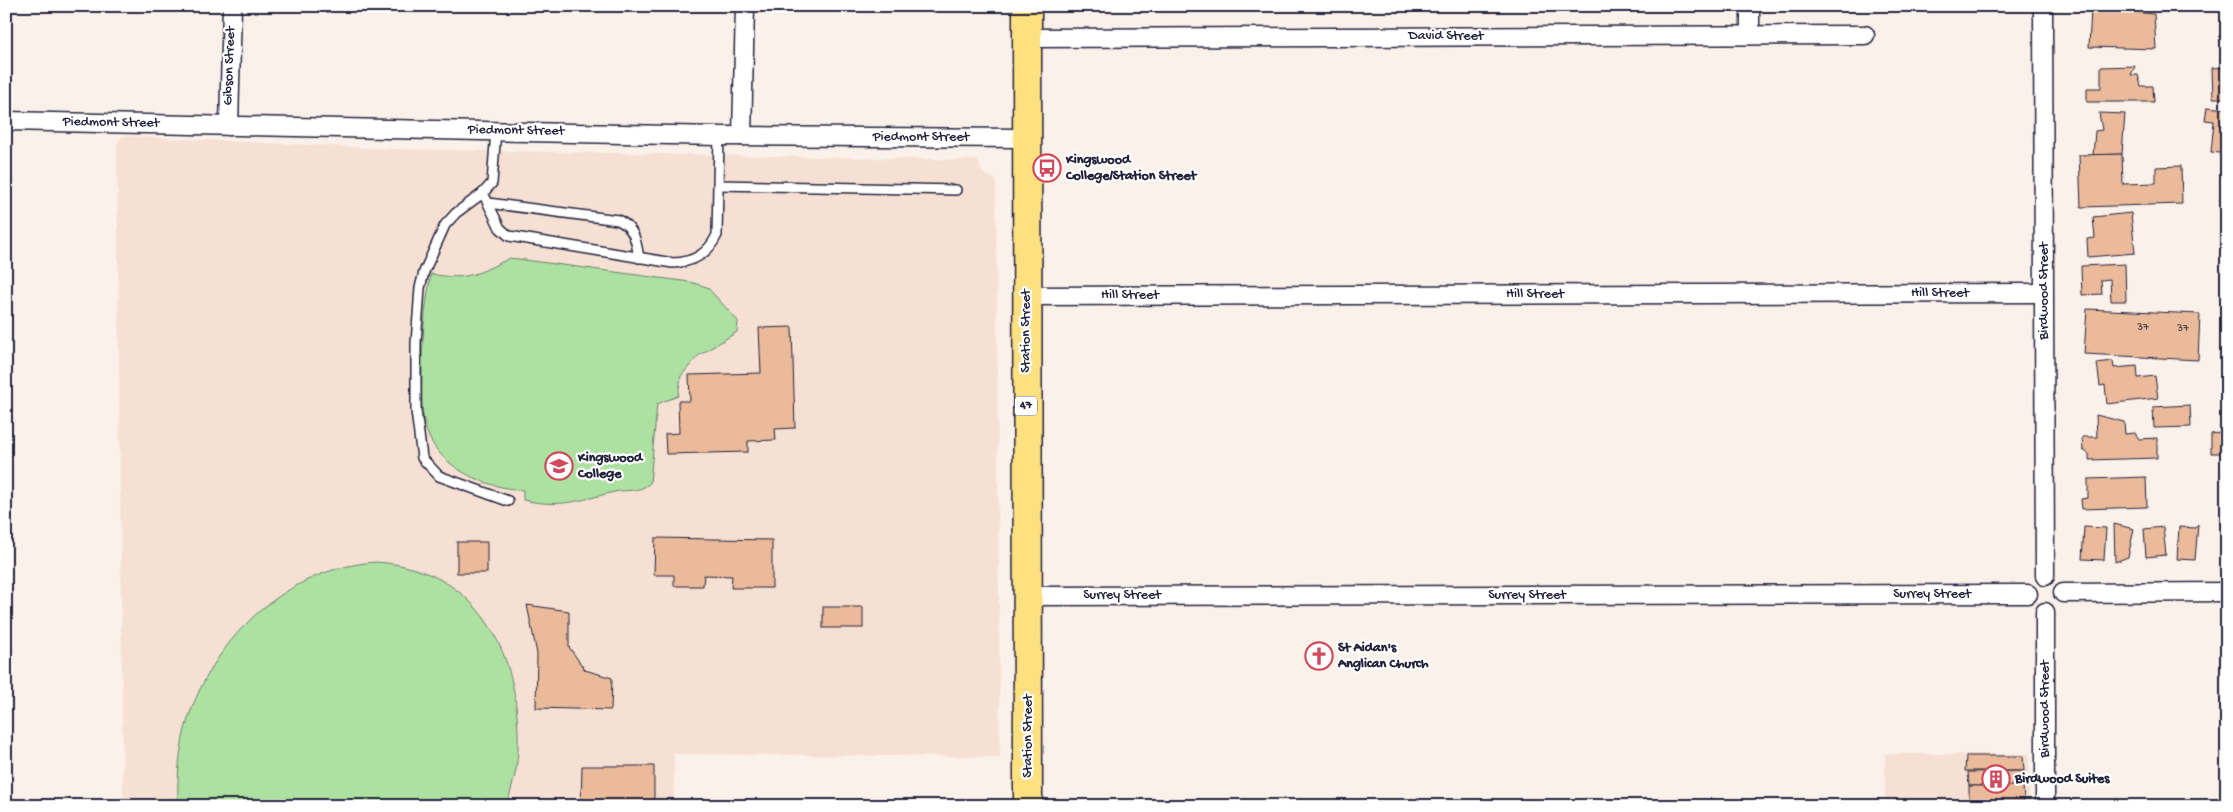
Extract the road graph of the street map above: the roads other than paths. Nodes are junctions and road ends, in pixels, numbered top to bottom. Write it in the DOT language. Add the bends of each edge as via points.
graph roads {
  1 [pos="232,6"];
  2 [pos="745,6"];
  3 [pos="1027,6"];
  4 [pos="1750,6"];
  5 [pos="2043,6"];
  6 [pos="1866,35"];
  7 [pos="1750,36"];
  8 [pos="1027,38"];
  9 [pos="6,121"];
  10 [pos="229,126"];
  11 [pos="496,130"];
  12 [pos="719,136"];
  13 [pos="742,136"];
  14 [pos="1026,138"];
  15 [pos="718,185"];
  16 [pos="956,190"];
  17 [pos="483,193"];
  18 [pos="488,203"];
  19 [pos="639,258"];
  20 [pos="2043,293"];
  21 [pos="1026,296"];
  22 [pos="508,501"];
  23 [pos="2045,576"];
  24 [pos="2227,592"];
  25 [pos="2063,593"];
  26 [pos="2028,594"];
  27 [pos="1027,596"];
  28 [pos="2045,612"];
  29 [pos="1028,806"];
  30 [pos="2046,806"];
  1 -- 10 [label="street, Gibson Street"];
  2 -- 13 [label="street"];
  3 -- 8 [label="main road, Station Street / 47"];
  4 -- 7 [label="street"];
  5 -- 20 [label="street, Birdwood Street"];
  6 -- 7 [label="street, David Street"];
  7 -- 8 [label="street, David Street"];
  8 -- 14 [label="main road, Station Street / 47"];
  9 -- 10 [label="street, Piedmont Street"];
  10 -- 11 [label="street, Piedmont Street"];
  11 -- 12 [label="street, Piedmont Street"];
  11 -- 17 [label="lane" via="492,183"];
  12 -- 13 [label="street, Piedmont Street"];
  12 -- 15 [label="lane"];
  13 -- 14 [label="street, Piedmont Street"];
  14 -- 21 [label="main road, Station Street / 47"];
  15 -- 16 [label="lane"];
  15 -- 19 [label="lane" via="717,235 709,249 684,263"];
  17 -- 18 [label="lane"];
  17 -- 22 [label="lane" via="445,225 424,272 416,343 416,411 422,458 438,476"];
  18 -- 19 [label="lane" via="500,228 509,236"];
  18 -- 19 [label="lane" via="618,220 634,234"];
  20 -- 21 [label="street, Hill Street"];
  20 -- 23 [label="street, Birdwood Street"];
  21 -- 27 [label="main road, Station Street / 47"];
  23 -- 25 [label="street" via="2058,582"];
  23 -- 26 [label="street" via="2033,581"];
  24 -- 25 [label="street"];
  25 -- 28 [label="street" via="2057,607"];
  26 -- 27 [label="street, Surrey Street"];
  26 -- 28 [label="street" via="2031,604"];
  27 -- 29 [label="main road, Station Street / 47"];
  28 -- 30 [label="street, Birdwood Street"];
}
